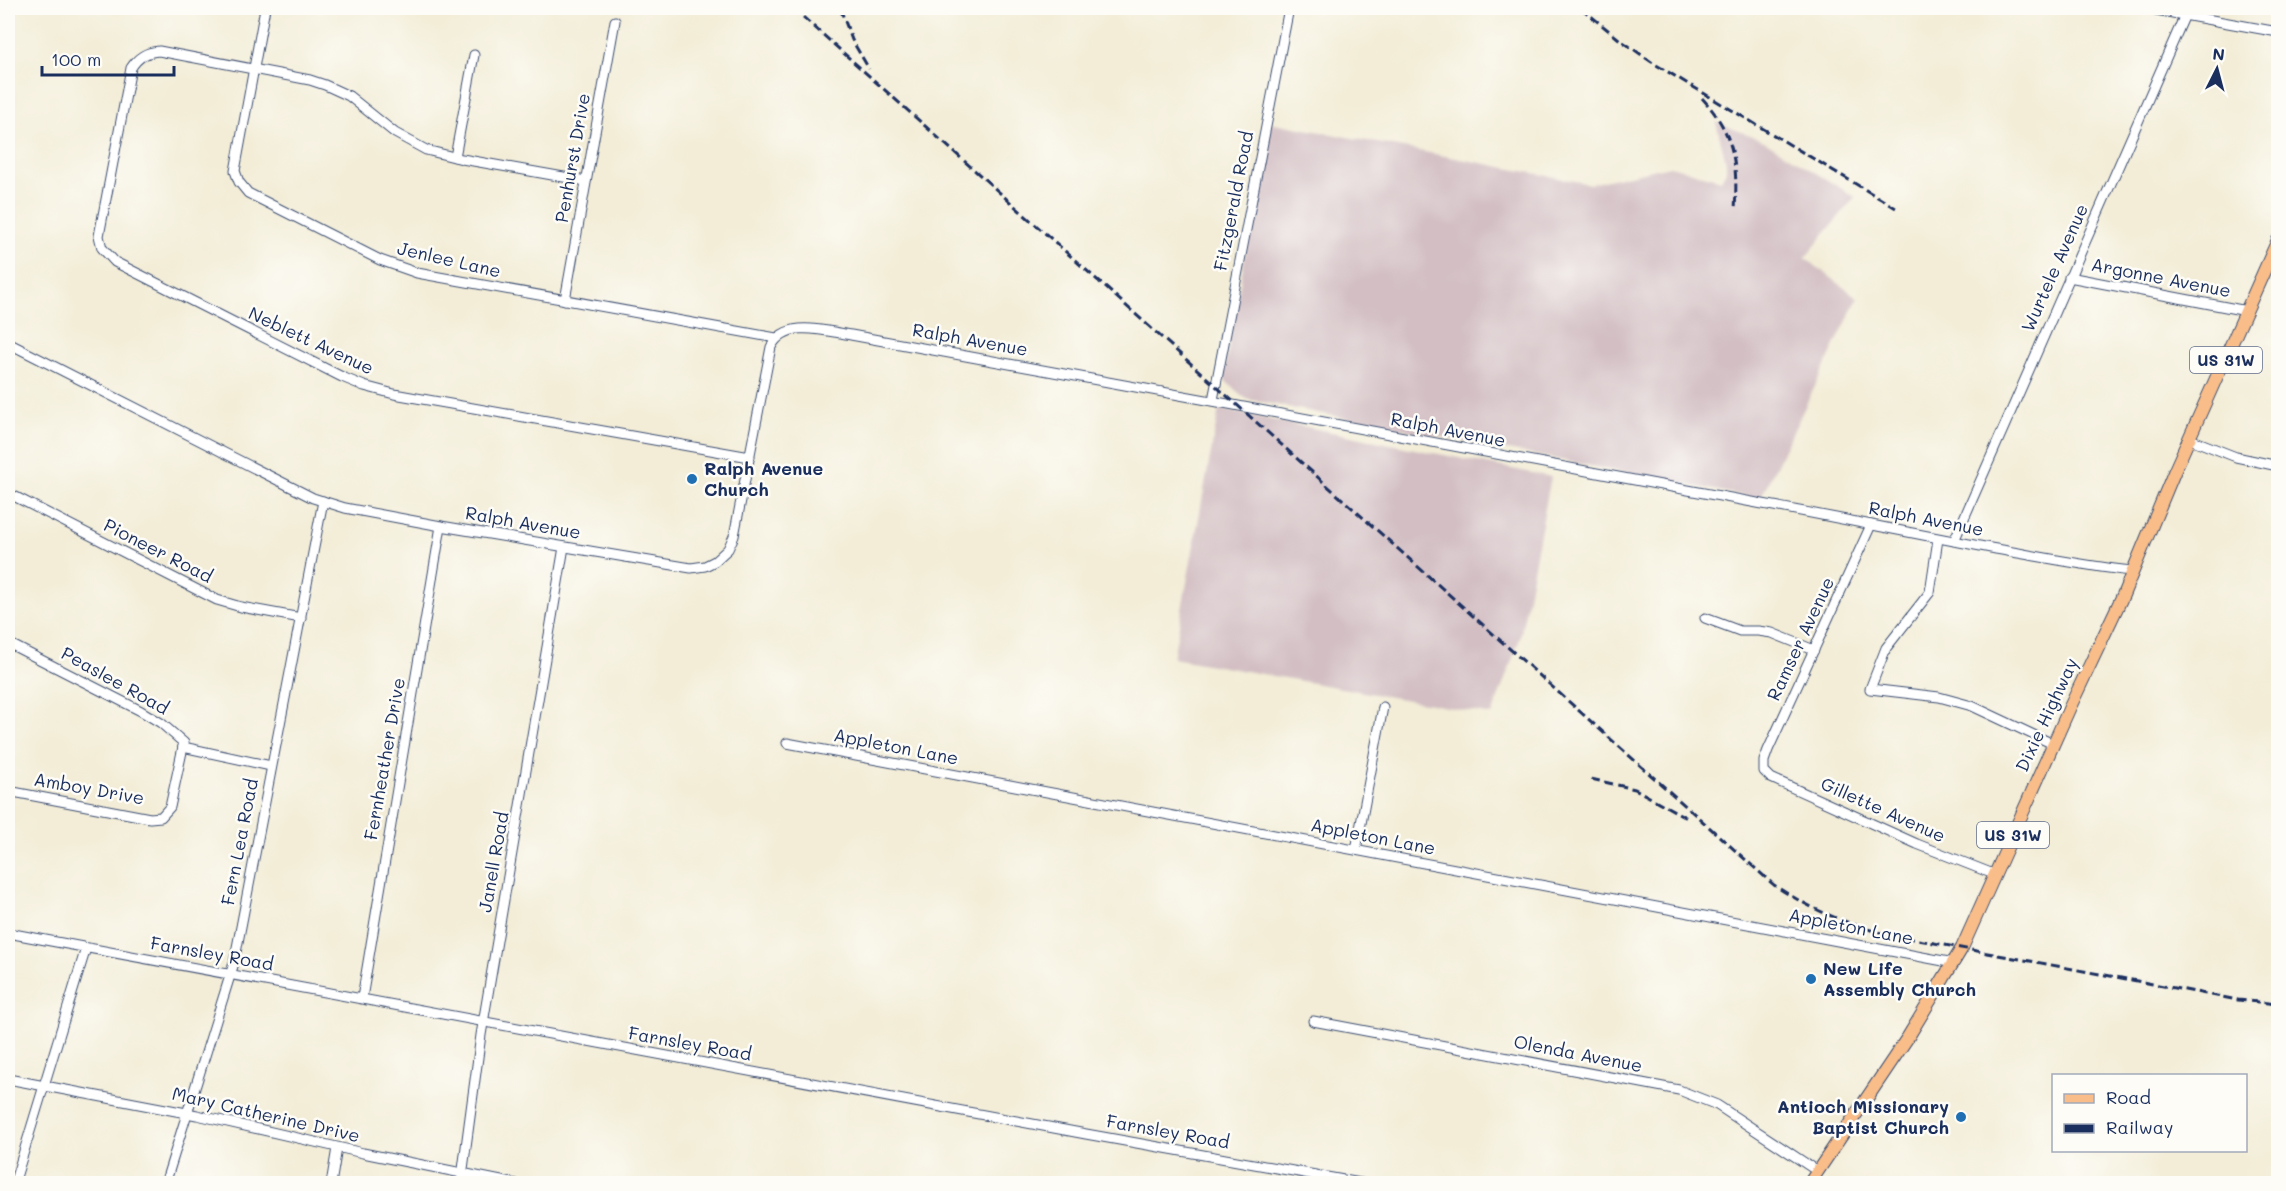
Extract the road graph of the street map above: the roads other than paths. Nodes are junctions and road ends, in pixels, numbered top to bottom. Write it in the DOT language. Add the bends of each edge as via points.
graph roads {
  1 [pos="265,8"];
  2 [pos="1289,8"];
  3 [pos="2145,8"];
  4 [pos="2186,11"];
  5 [pos="615,21"];
  6 [pos="2278,32"];
  7 [pos="474,55"];
  8 [pos="254,69"];
  9 [pos="455,158"];
  10 [pos="586,181"];
  11 [pos="2278,240"];
  12 [pos="2069,277"];
  13 [pos="565,300"];
  14 [pos="2247,311"];
  15 [pos="776,338"];
  16 [pos="8,343"];
  17 [pos="1213,400"];
  18 [pos="2190,439"];
  19 [pos="750,457"];
  20 [pos="2278,466"];
  21 [pos="8,493"];
  22 [pos="323,501"];
  23 [pos="1871,525"];
  24 [pos="441,526"];
  25 [pos="1938,539"];
  26 [pos="1954,542"];
  27 [pos="564,547"];
  28 [pos="2132,571"];
  29 [pos="301,618"];
  30 [pos="1705,618"];
  31 [pos="8,643"];
  32 [pos="1814,650"];
  33 [pos="1383,707"];
  34 [pos="787,743"];
  35 [pos="2053,744"];
  36 [pos="183,747"];
  37 [pos="271,766"];
  38 [pos="1763,768"];
  39 [pos="8,791"];
  40 [pos="1356,850"];
  41 [pos="1996,875"];
  42 [pos="8,933"];
  43 [pos="87,948"];
  44 [pos="1954,963"];
  45 [pos="231,974"];
  46 [pos="362,998"];
  47 [pos="1313,1021"];
  48 [pos="483,1022"];
  49 [pos="8,1080"];
  50 [pos="44,1086"];
  51 [pos="188,1113"];
  52 [pos="337,1148"];
  53 [pos="1817,1171"];
  54 [pos="462,1179"];
  55 [pos="14,1184"];
  56 [pos="165,1184"];
  57 [pos="331,1184"];
  58 [pos="516,1184"];
  59 [pos="1366,1184"];
  60 [pos="1809,1184"];
  1 -- 8 [label="street, Jenlee Lane"];
  2 -- 17 [label="street, Fitzgerald Road"];
  3 -- 4 [label="street"];
  4 -- 6 [label="street"];
  4 -- 12 [label="street, Wurtele Avenue"];
  5 -- 10 [label="street, Penhurst Drive"];
  7 -- 9 [label="street"];
  8 -- 9 [label="street" via="332,87 405,140"];
  8 -- 13 [label="street, Jenlee Lane" via="235,171 238,182 248,193 393,266"];
  8 -- 19 [label="street, Neblett Avenue" via="166,51 144,54 135,61 129,74 100,225 102,248 115,262 364,386"];
  9 -- 10 [label="street"];
  10 -- 13 [label="street, Penhurst Drive"];
  11 -- 14 [label="main road, Dixie Highway / US 31W"];
  12 -- 14 [label="street, Argonne Avenue"];
  12 -- 26 [label="street, Wurtele Avenue"];
  13 -- 15 [label="street, Jenlee Lane"];
  14 -- 18 [label="main road, Dixie Highway / US 31W"];
  15 -- 17 [label="street, Ralph Avenue" via="796,329 809,329"];
  15 -- 19 [label="street, Ralph Avenue"];
  16 -- 22 [label="street, Ralph Avenue"];
  17 -- 23 [label="street, Ralph Avenue"];
  18 -- 20 [label="street" via="2236,457"];
  18 -- 28 [label="main road, Dixie Highway / US 31W"];
  19 -- 27 [label="street, Ralph Avenue" via="734,536 724,554 712,563 691,568"];
  21 -- 29 [label="street, Pioneer Road" via="217,600"];
  22 -- 24 [label="street, Ralph Avenue"];
  22 -- 29 [label="street, Fern Lea Road"];
  23 -- 25 [label="street, Ralph Avenue"];
  23 -- 32 [label="street, Ramser Avenue"];
  24 -- 27 [label="street, Ralph Avenue"];
  24 -- 46 [label="street, Fernheather Drive"];
  25 -- 26 [label="street, Ralph Avenue"];
  25 -- 35 [label="street" via="1930,592 1886,648 1870,689 1939,697 1972,706"];
  26 -- 28 [label="street, Ralph Avenue"];
  27 -- 48 [label="street, Janell Road"];
  28 -- 35 [label="main road, Dixie Highway / US 31W"];
  29 -- 37 [label="street, Fern Lea Road"];
  30 -- 32 [label="street" via="1740,631 1772,633"];
  31 -- 36 [label="street, Peaslee Road" via="141,711 179,738"];
  32 -- 38 [label="street, Ramser Avenue"];
  33 -- 40 [label="street"];
  34 -- 40 [label="street, Appleton Lane"];
  35 -- 41 [label="main road, Dixie Highway / US 31W"];
  36 -- 37 [label="street"];
  36 -- 39 [label="street, Amboy Drive" via="170,807 161,817"];
  37 -- 45 [label="street, Fern Lea Road"];
  38 -- 41 [label="street, Gillette Avenue" via="1771,778"];
  40 -- 44 [label="street, Appleton Lane"];
  41 -- 44 [label="main road, Dixie Highway / US 31W"];
  42 -- 43 [label="street, Farnsley Road"];
  43 -- 45 [label="street, Farnsley Road"];
  43 -- 50 [label="street"];
  44 -- 53 [label="main road, Dixie Highway / US 31W"];
  45 -- 46 [label="street, Farnsley Road"];
  45 -- 51 [label="street, Fern Lea Road"];
  46 -- 48 [label="street, Farnsley Road"];
  47 -- 53 [label="street, Olenda Avenue" via="1679,1090 1717,1105"];
  48 -- 54 [label="street, Janell Road"];
  48 -- 59 [label="street, Farnsley Road"];
  49 -- 50 [label="street, Mary Catherine Drive"];
  50 -- 51 [label="street, Mary Catherine Drive"];
  50 -- 55 [label="street"];
  51 -- 52 [label="street, Mary Catherine Drive"];
  51 -- 56 [label="street, Fern Lea Road"];
  52 -- 54 [label="street, Mary Catherine Drive"];
  52 -- 57 [label="street"];
  53 -- 60 [label="main road, Dixie Highway / US 31W"];
  54 -- 58 [label="street, Mary Catherine Drive"];
}
